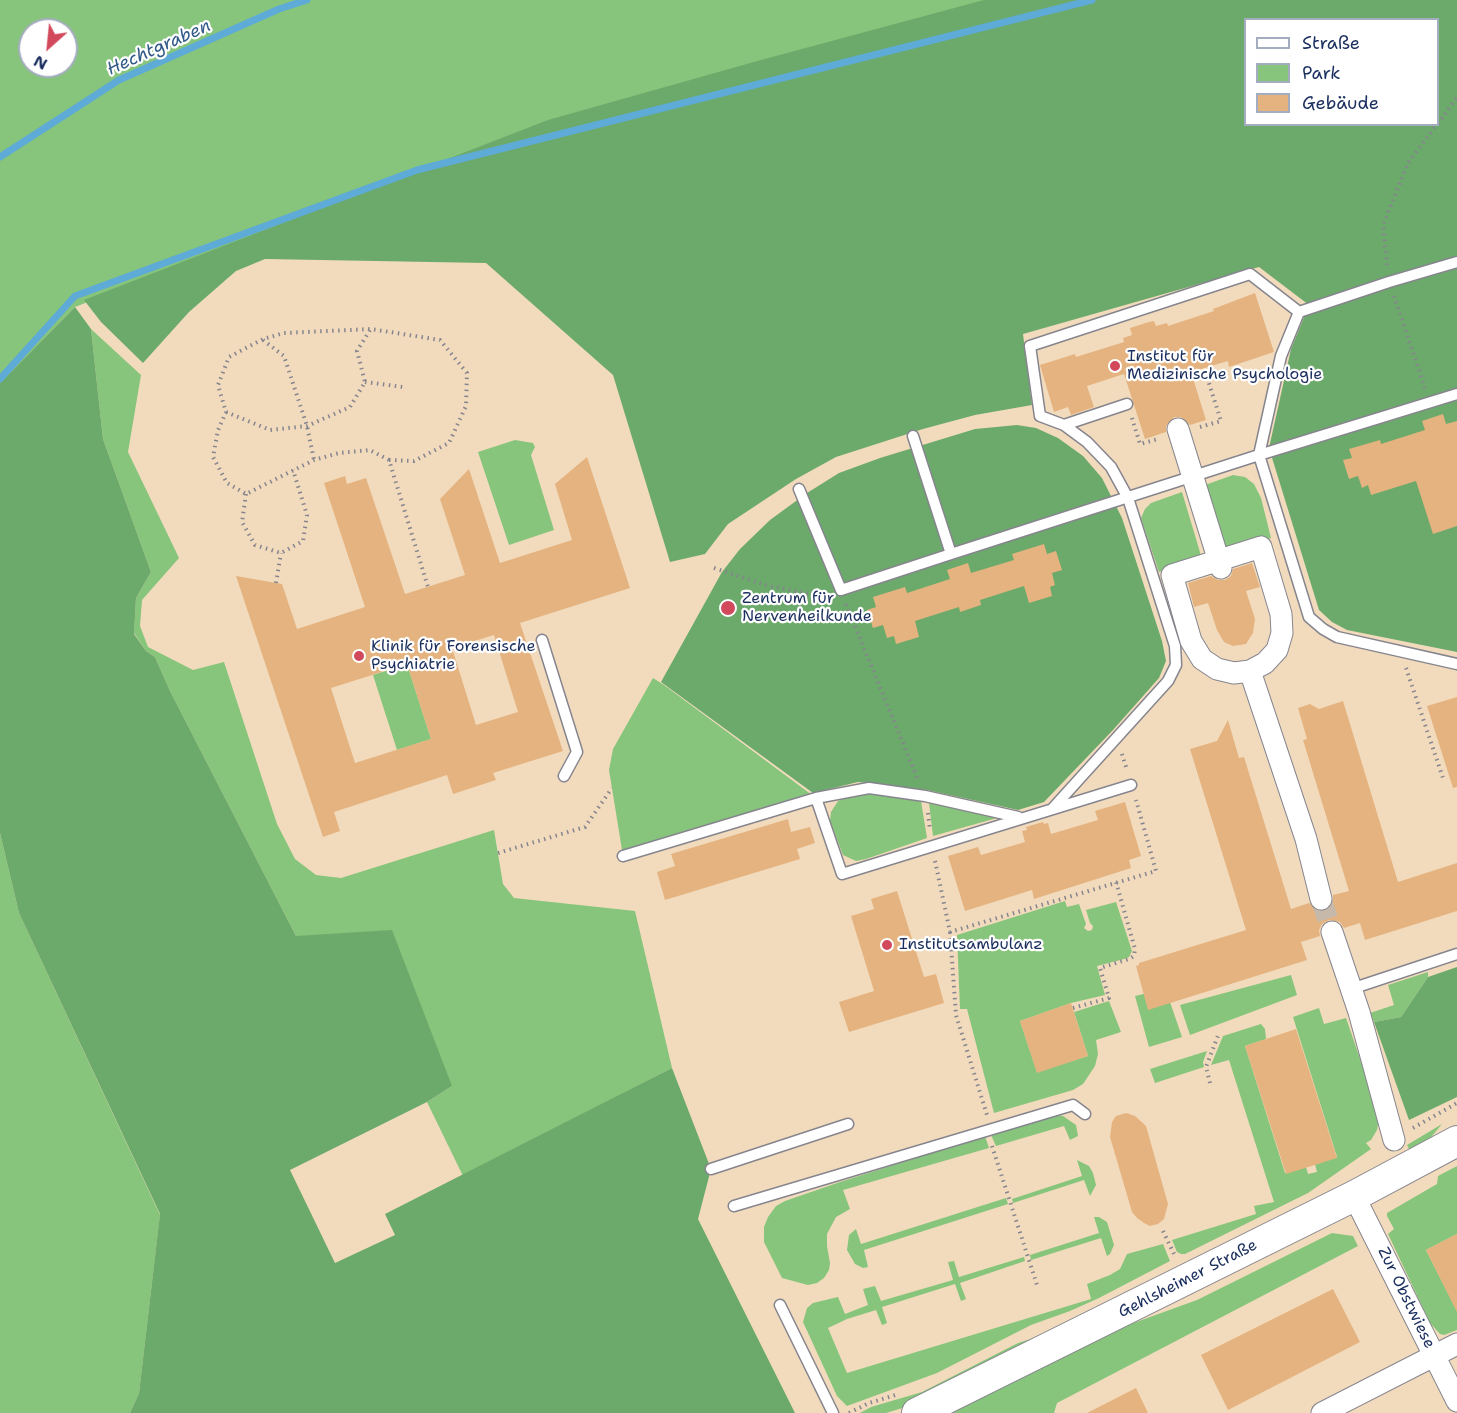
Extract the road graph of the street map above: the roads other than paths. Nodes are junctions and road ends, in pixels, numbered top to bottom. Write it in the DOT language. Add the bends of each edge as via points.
graph roads {
  1 [pos="1457,262"];
  2 [pos="1299,312"];
  3 [pos="1457,394"];
  4 [pos="1127,404"];
  5 [pos="1064,425"];
  6 [pos="1178,429"];
  7 [pos="913,436"];
  8 [pos="1259,455"];
  9 [pos="1193,478"];
  10 [pos="799,489"];
  11 [pos="1128,498"];
  12 [pos="951,554"];
  13 [pos="1220,564"];
  14 [pos="542,640"];
  15 [pos="1457,664"];
  16 [pos="1250,671"];
  17 [pos="564,776"];
  18 [pos="1131,785"];
  19 [pos="816,798"];
  20 [pos="1053,808"];
  21 [pos="1021,818"];
  22 [pos="623,856"];
  23 [pos="1321,899"];
  24 [pos="1332,932"];
  25 [pos="1457,954"];
  26 [pos="1352,989"];
  27 [pos="1085,1114"];
  28 [pos="848,1124"];
  29 [pos="1394,1140"];
  30 [pos="1457,1141"];
  31 [pos="711,1169"];
  32 [pos="1354,1196"];
  33 [pos="734,1206"];
  34 [pos="780,1305"];
  35 [pos="1457,1344"];
  36 [pos="1434,1356"];
  37 [pos="1457,1401"];
  38 [pos="833,1413"];
  39 [pos="916,1413"];
  40 [pos="1322,1413"];
  1 -- 2 [label="lane"];
  2 -- 5 [label="lane" via="1250,274 1030,346 1040,417"];
  2 -- 8 [label="lane" via="1281,356"];
  3 -- 8 [label="lane"];
  4 -- 5 [label="lane"];
  5 -- 11 [label="lane" via="1088,442 1111,467"];
  6 -- 9 [label="street"];
  7 -- 12 [label="lane"];
  8 -- 9 [label="lane"];
  8 -- 15 [label="lane" via="1309,617 1337,637"];
  9 -- 11 [label="lane"];
  9 -- 13 [label="street"];
  10 -- 12 [label="lane" via="841,590"];
  11 -- 12 [label="lane"];
  11 -- 20 [label="lane" via="1173,638 1176,665 1168,681"];
  13 -- 16 [label="street" via="1261,547 1281,614 1282,633 1277,650"];
  13 -- 16 [label="street" via="1172,575 1191,641 1202,659 1216,669"];
  14 -- 17 [label="lane" via="577,752"];
  16 -- 23 [label="street" via="1306,839"];
  18 -- 20 [label="lane"];
  19 -- 21 [label="lane" via="869,788"];
  19 -- 21 [label="lane" via="842,874"];
  19 -- 22 [label="lane"];
  20 -- 21 [label="lane"];
  24 -- 26 [label="street"];
  25 -- 26 [label="lane"];
  26 -- 29 [label="street"];
  27 -- 33 [label="lane" via="1072,1105"];
  28 -- 31 [label="lane"];
  30 -- 32 [label="street, Gehlsheimer Straße"];
  32 -- 36 [label="street, Zur Obstwiese"];
  32 -- 39 [label="street, Gehlsheimer Straße"];
  34 -- 38 [label="lane"];
  35 -- 36 [label="street"];
  36 -- 37 [label="street, Zur Obstwiese"];
  36 -- 40 [label="street"];
}
